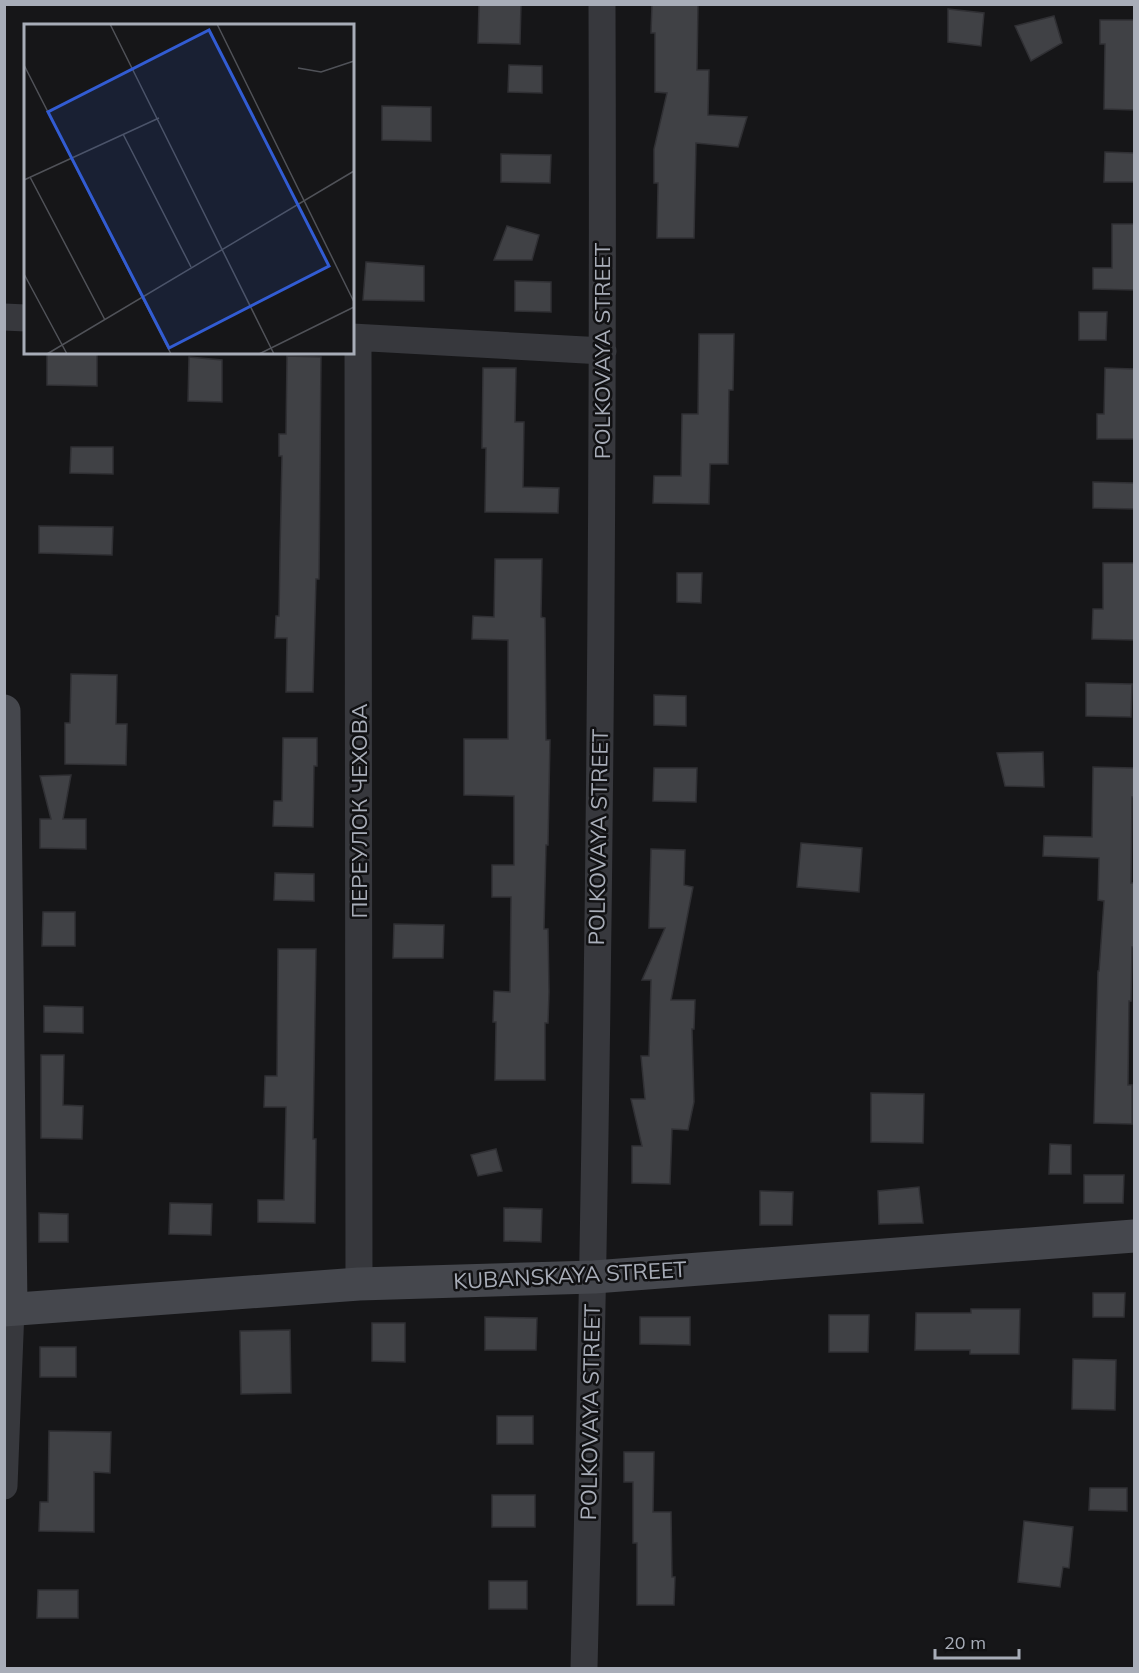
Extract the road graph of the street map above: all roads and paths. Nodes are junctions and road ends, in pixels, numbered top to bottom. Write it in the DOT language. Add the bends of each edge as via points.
graph roads {
  1 [pos="602,4"];
  2 [pos="4,317"];
  3 [pos="24,318"];
  4 [pos="355,338"];
  5 [pos="603,351"];
  6 [pos="4,711"];
  7 [pos="1134,1236"];
  8 [pos="594,1277"];
  9 [pos="359,1284"];
  10 [pos="8,1309"];
  11 [pos="4,1486"];
  12 [pos="584,1668"];
  1 -- 5 [label="street, POLKOVAYA STREET"];
  2 -- 3 [label="street"];
  4 -- 5 [label="street"];
  4 -- 9 [label="street, ПЕРЕУЛОК ЧЕХОВА"];
  5 -- 8 [label="street, POLKOVAYA STREET"];
  6 -- 10 [label="street"];
  7 -- 8 [label="street, KUBANSKAYA STREET"];
  8 -- 9 [label="street, KUBANSKAYA STREET"];
  8 -- 12 [label="street, POLKOVAYA STREET"];
  9 -- 10 [label="street, KUBANSKAYA STREET"];
  10 -- 11 [label="street"];
}
